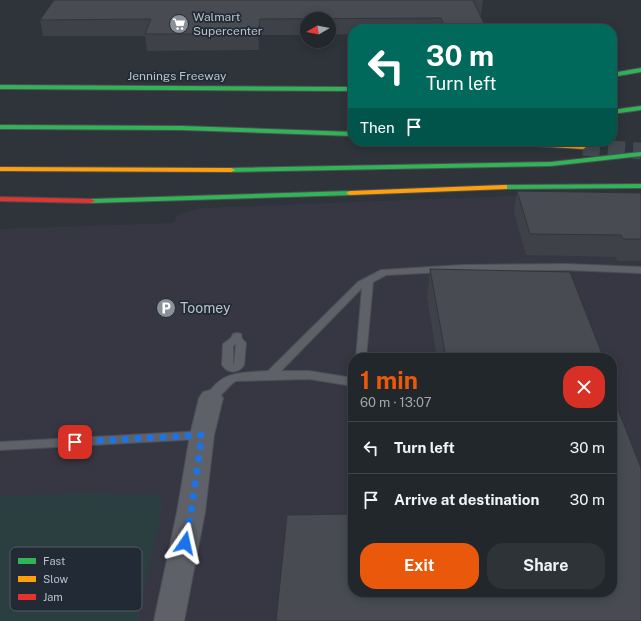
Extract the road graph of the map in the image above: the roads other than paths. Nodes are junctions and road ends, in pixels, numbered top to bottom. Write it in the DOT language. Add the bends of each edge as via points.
graph roads {
  1 [pos="641,70"];
  2 [pos="617,73"];
  3 [pos="0,87"];
  4 [pos="348,89"];
  5 [pos="0,94"];
  6 [pos="348,96"];
  7 [pos="619,102"];
  8 [pos="641,102"];
  9 [pos="641,108"];
  10 [pos="617,111"];
  11 [pos="322,124"];
  12 [pos="0,127"];
  13 [pos="182,128"];
  14 [pos="348,134"];
  15 [pos="0,136"];
  16 [pos="78,137"];
  17 [pos="188,138"];
  18 [pos="348,141"];
  19 [pos="567,146"];
  20 [pos="583,147"];
  21 [pos="641,154"];
  22 [pos="1,170"];
  23 [pos="641,186"];
  24 [pos="0,199"];
  25 [pos="641,270"];
  26 [pos="368,280"];
  27 [pos="237,338"];
  28 [pos="361,353"];
  29 [pos="233,373"];
  30 [pos="271,375"];
  31 [pos="348,381"];
  32 [pos="212,398"];
  33 [pos="202,435"];
  34 [pos="0,446"];
  35 [pos="169,621"];
  1 -- 2 [label="highway"];
  3 -- 4 [label="highway, Jennings Freeway"];
  5 -- 6 [label="highway"];
  7 -- 8 [label="highway"];
  9 -- 10 [label="highway"];
  11 -- 13 [label="highway"];
  12 -- 13 [label="highway"];
  13 -- 14 [label="highway"];
  15 -- 16 [label="highway"];
  17 -- 18 [label="highway"];
  19 -- 20 [label="highway"];
  21 -- 22 [label="highway" via="551,164 264,170"];
  23 -- 24 [label="highway" via="537,186 145,200"];
  25 -- 26 [label="lane" via="463,268 384,272"];
  26 -- 28 [label="lane"];
  26 -- 30 [label="lane"];
  27 -- 29 [label="lane" via="241,343 239,365"];
  29 -- 30 [label="lane"];
  29 -- 32 [label="lane"];
  30 -- 31 [label="lane" via="309,375"];
  32 -- 33 [label="street"];
  33 -- 34 [label="lane"];
  33 -- 35 [label="street" via="191,512"];
}
